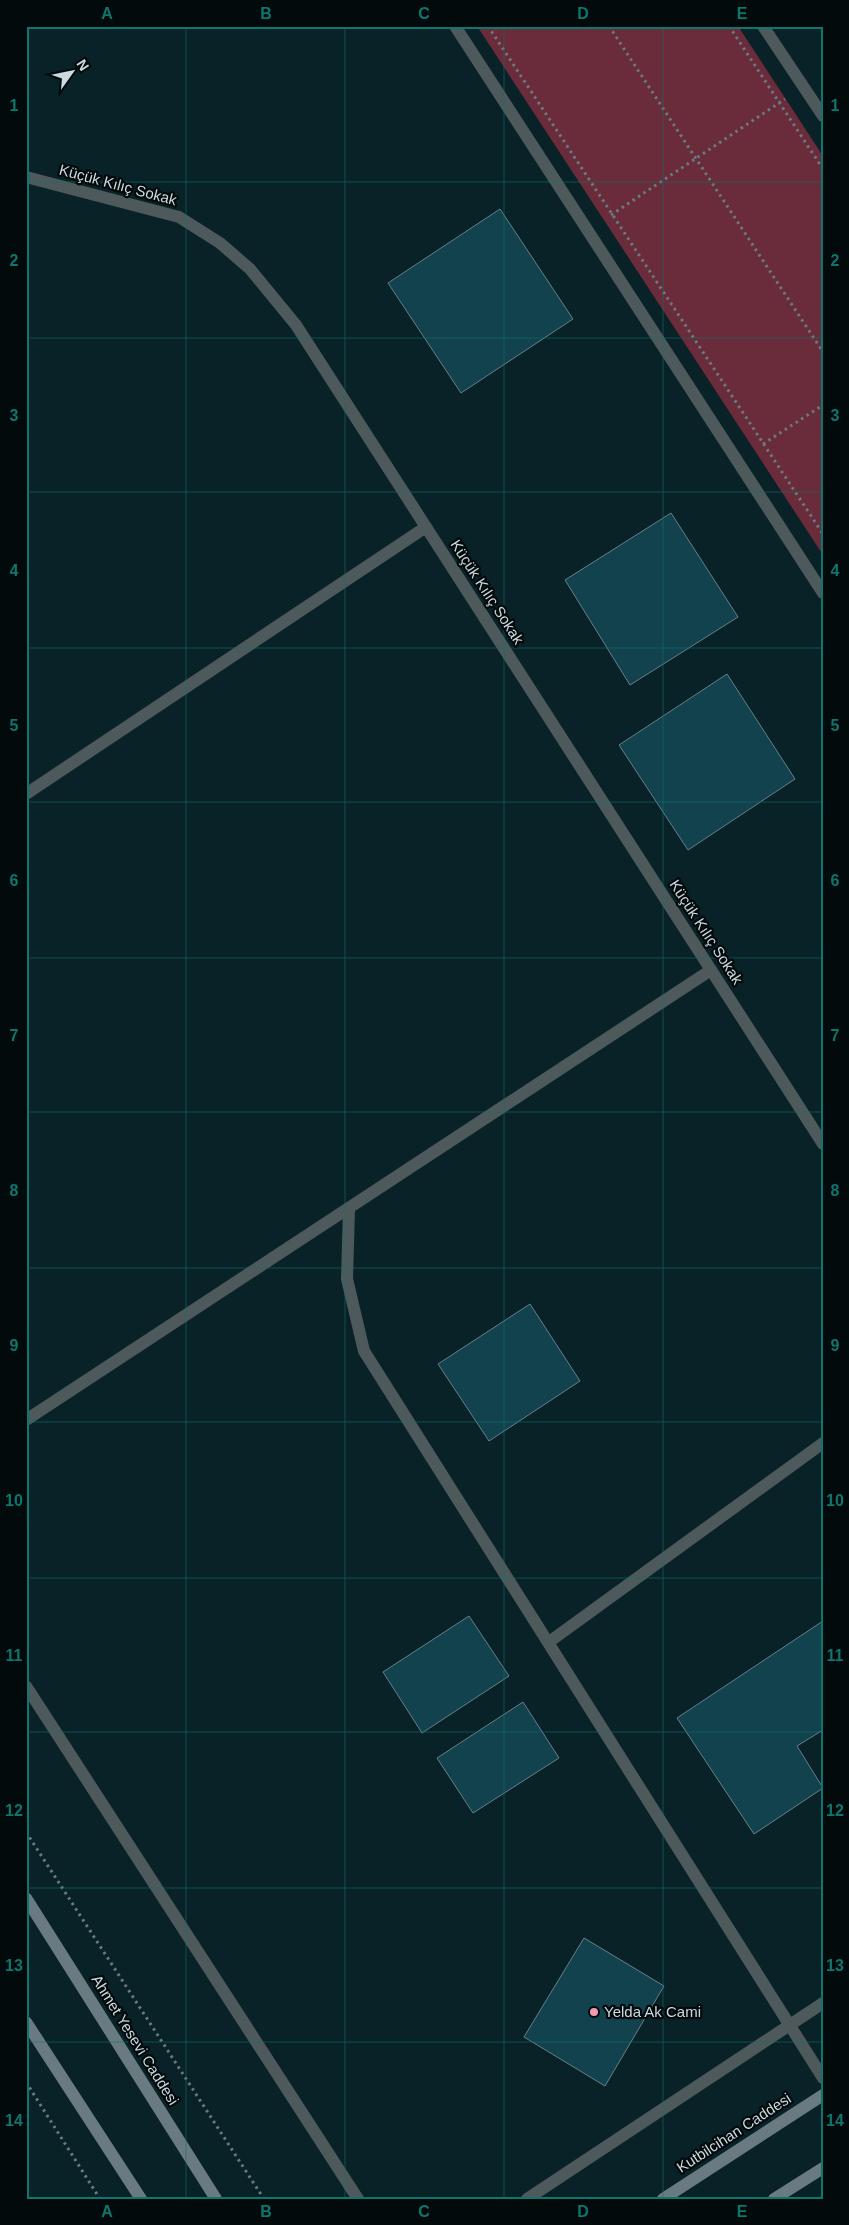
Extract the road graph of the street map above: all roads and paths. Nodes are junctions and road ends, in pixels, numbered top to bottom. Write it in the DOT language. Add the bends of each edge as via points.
graph roads {
  1 [pos="455,26"];
  2 [pos="488,26"];
  3 [pos="609,26"];
  4 [pos="729,26"];
  5 [pos="764,26"];
  6 [pos="803,87"];
  7 [pos="779,103"];
  8 [pos="823,116"];
  9 [pos="696,158"];
  10 [pos="823,169"];
  11 [pos="26,177"];
  12 [pos="612,214"];
  13 [pos="587,230"];
  14 [pos="823,352"];
  15 [pos="823,405"];
  16 [pos="763,444"];
  17 [pos="426,527"];
  18 [pos="823,534"];
  19 [pos="823,593"];
  20 [pos="26,794"];
  21 [pos="711,970"];
  22 [pos="823,1144"];
  23 [pos="349,1208"];
  24 [pos="26,1420"];
  25 [pos="823,1443"];
  26 [pos="549,1642"];
  27 [pos="26,1686"];
  28 [pos="26,1832"];
  29 [pos="26,1898"];
  30 [pos="823,2003"];
  31 [pos="26,2022"];
  32 [pos="789,2025"];
  33 [pos="823,2078"];
  34 [pos="26,2082"];
  35 [pos="823,2095"];
  36 [pos="823,2168"];
  37 [pos="100,2199"];
  38 [pos="141,2199"];
  39 [pos="216,2199"];
  40 [pos="264,2199"];
  41 [pos="358,2199"];
  42 [pos="527,2199"];
  43 [pos="663,2199"];
  44 [pos="774,2199"];
  1 -- 13 [label="street"];
  2 -- 12 [label="path"];
  3 -- 9 [label="path"];
  4 -- 7 [label="path"];
  5 -- 6 [label="street"];
  6 -- 7 [label="path"];
  6 -- 8 [label="street"];
  7 -- 9 [label="path"];
  7 -- 10 [label="path"];
  9 -- 12 [label="path"];
  9 -- 14 [label="path"];
  11 -- 17 [label="street, Küçük Kılıç Sokak" via="178,217 220,243 250,269 296,325"];
  12 -- 13 [label="path"];
  12 -- 16 [label="path"];
  13 -- 19 [label="street"];
  15 -- 16 [label="path"];
  16 -- 18 [label="path"];
  17 -- 20 [label="street"];
  17 -- 21 [label="street, Küçük Kılıç Sokak"];
  21 -- 22 [label="street, Küçük Kılıç Sokak"];
  21 -- 23 [label="street"];
  23 -- 24 [label="street"];
  23 -- 26 [label="street" via="347,1279 364,1350"];
  25 -- 26 [label="street"];
  26 -- 32 [label="street"];
  27 -- 41 [label="street"];
  28 -- 40 [label="path"];
  29 -- 39 [label="main road, Ahmet Yesevi Caddesi"];
  30 -- 32 [label="street"];
  31 -- 38 [label="main road"];
  32 -- 33 [label="street"];
  32 -- 42 [label="street"];
  34 -- 37 [label="path"];
  35 -- 43 [label="main road, Kutbilcihan Caddesi"];
  36 -- 44 [label="main road"];
}
